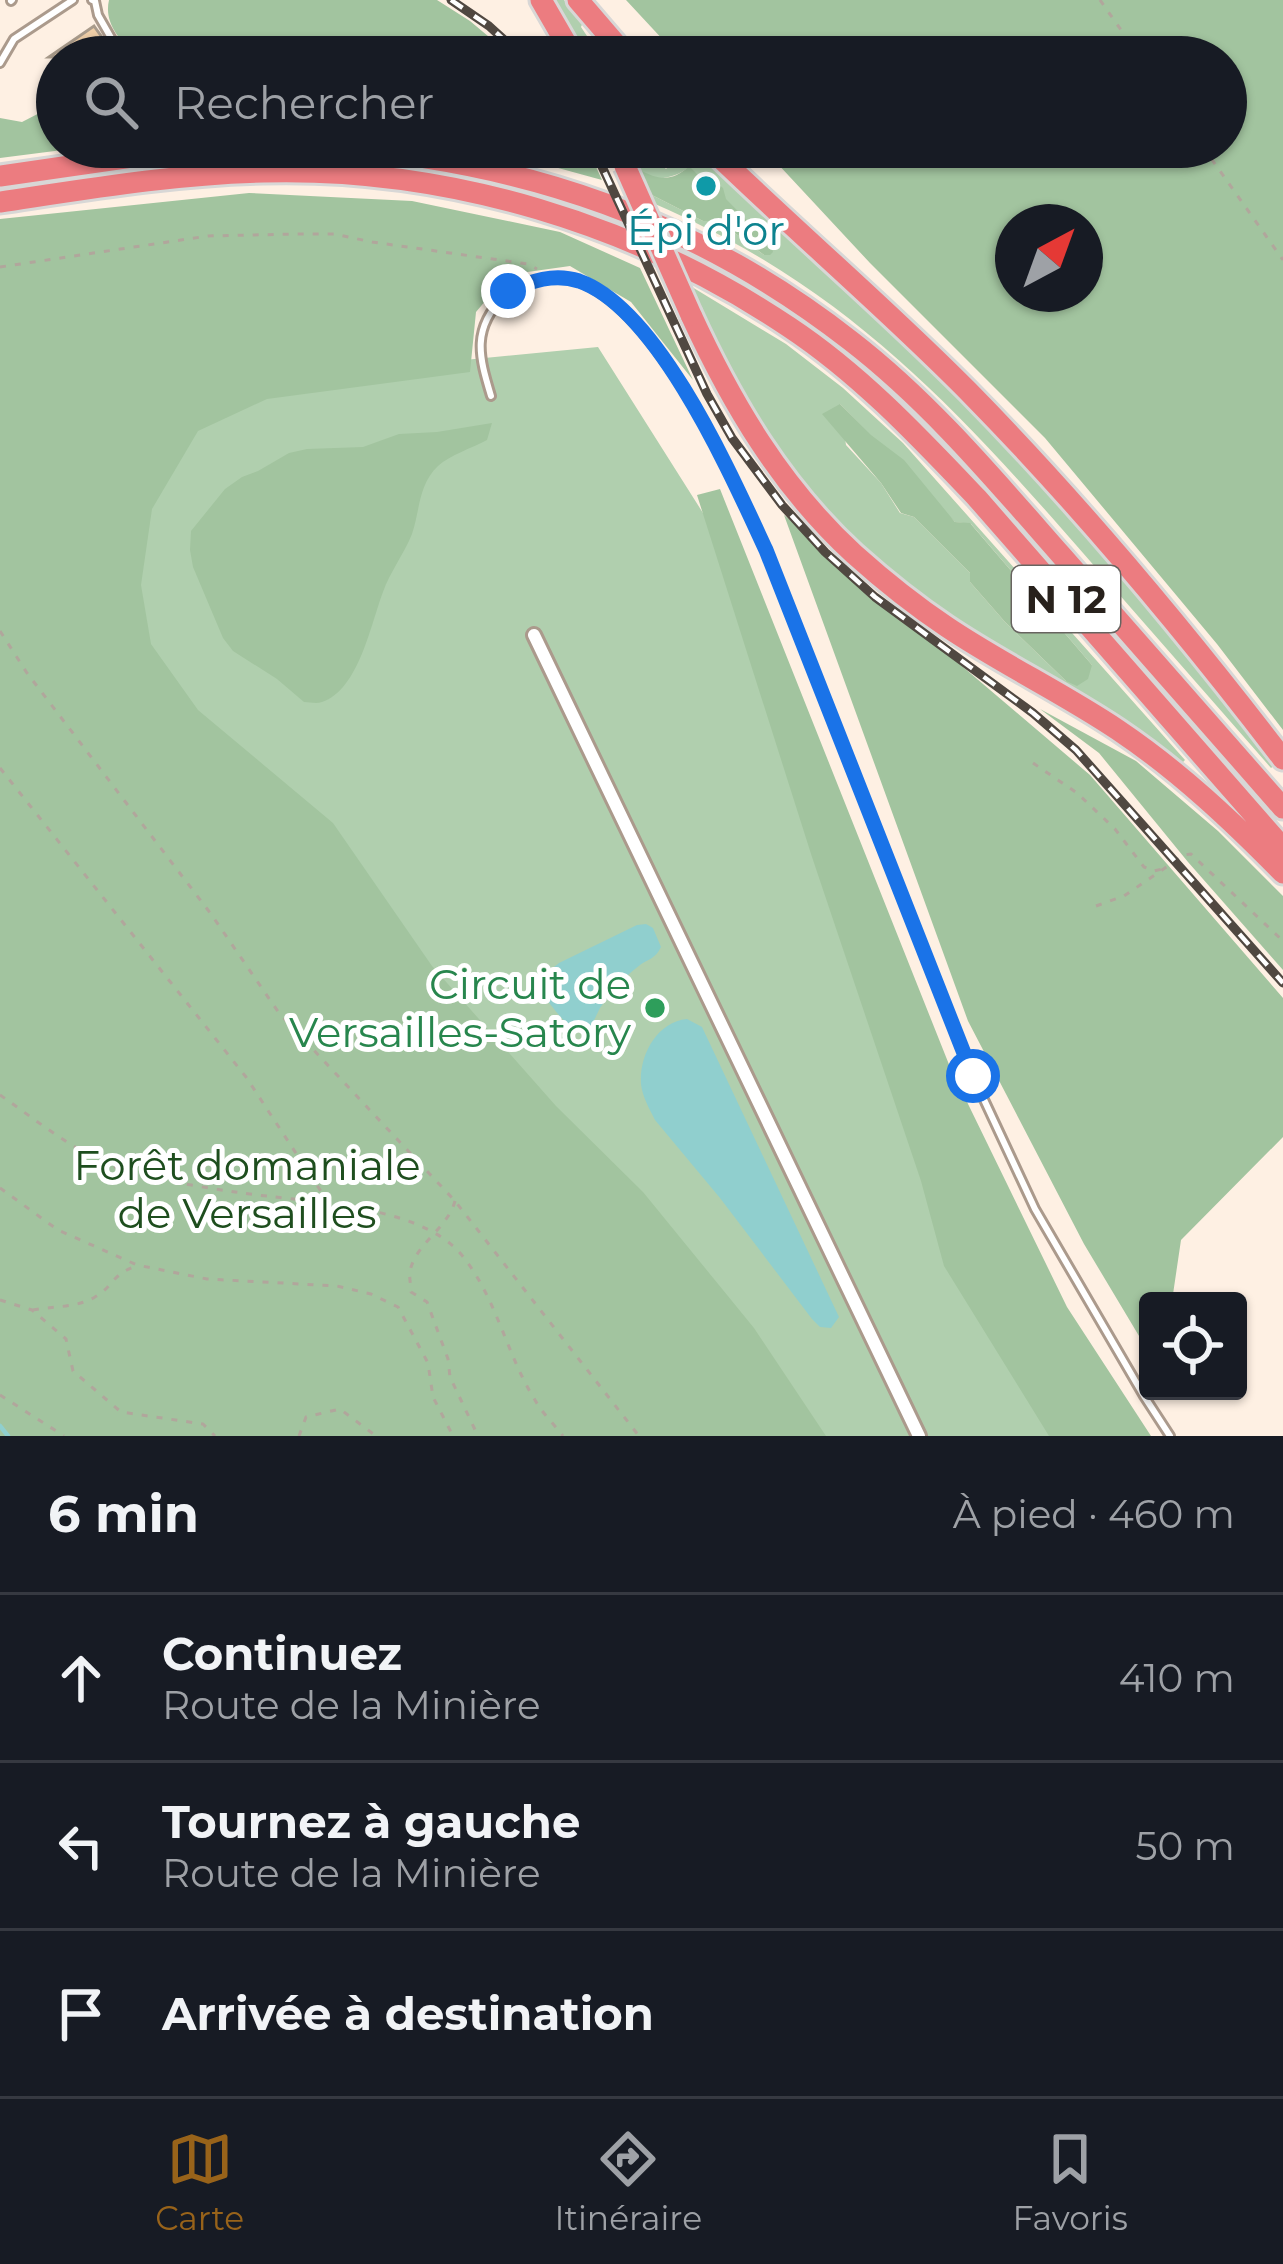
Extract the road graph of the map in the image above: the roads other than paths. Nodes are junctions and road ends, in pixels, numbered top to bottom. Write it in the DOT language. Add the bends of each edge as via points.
graph roads {
  1 [pos="74,0"];
  2 [pos="92,0"];
  3 [pos="541,0"];
  4 [pos="578,0"];
  5 [pos="110,36"];
  6 [pos="562,36"];
  7 [pos="609,36"];
  8 [pos="0,63"];
  9 [pos="59,168"];
  10 [pos="491,168"];
  11 [pos="626,168"];
  12 [pos="731,168"];
  13 [pos="0,176"];
  14 [pos="0,202"];
  15 [pos="491,396"];
  16 [pos="534,635"];
  17 [pos="1283,759"];
  18 [pos="1283,808"];
  19 [pos="1283,848"];
  20 [pos="1283,873"];
  21 [pos="919,1436"];
  22 [pos="1170,1436"];
  1 -- 8 [label="lane" via="14,39"];
  2 -- 5 [label="lane"];
  3 -- 6 [label="highway"];
  4 -- 7 [label="highway"];
  9 -- 13 [label="highway"];
  10 -- 18 [label="highway, N 12" via="605,203 713,250 854,342 950,430"];
  11 -- 20 [label="highway, bridge" via="727,388 803,501 949,628 1153,755"];
  12 -- 17 [label="highway" via="1050,478"];
  14 -- 19 [label="highway, N 12" via="264,172 422,182 539,209 701,274 821,351 929,447"];
  15 -- 22 [label="lane" via="479,355 487,323 508,291 548,277 579,281 608,297 685,392 766,550 973,1076 1035,1209"];
  16 -- 21 [label="street"];
}
